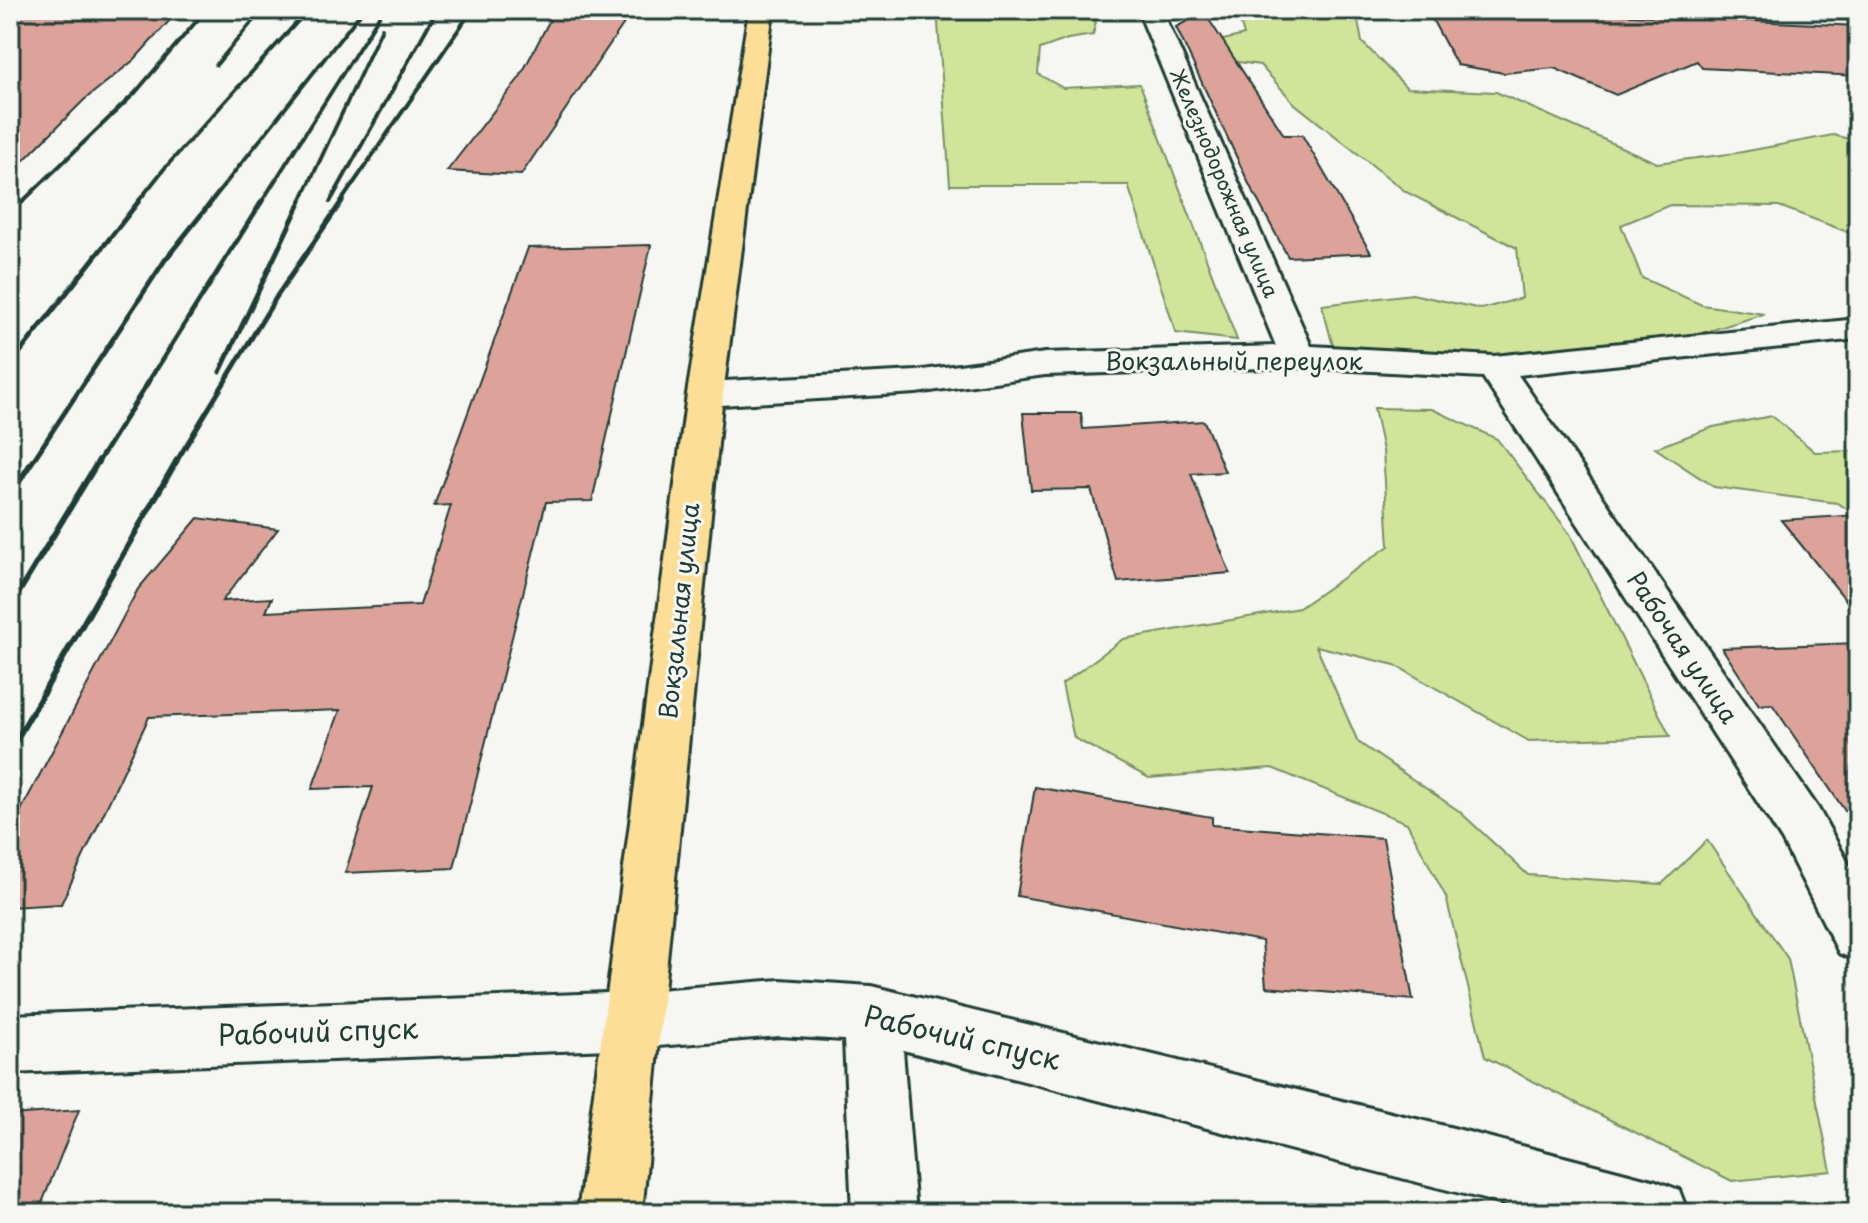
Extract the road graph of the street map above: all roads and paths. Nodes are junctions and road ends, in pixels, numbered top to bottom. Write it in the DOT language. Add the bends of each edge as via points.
graph roads {
  1 [pos="761,10"];
  2 [pos="1150,10"];
  3 [pos="1858,329"];
  4 [pos="1298,356"];
  5 [pos="1494,367"];
  6 [pos="705,394"];
  7 [pos="1858,935"];
  8 [pos="871,1014"];
  9 [pos="634,1020"];
  10 [pos="10,1044"];
  11 [pos="610,1213"];
  12 [pos="884,1213"];
  13 [pos="1656,1213"];
  1 -- 6 [label="main road, Вокзальная улица"];
  2 -- 4 [label="street, Железнодорожная улица"];
  3 -- 5 [label="street, Вокзальный переулок"];
  4 -- 5 [label="street, Вокзальный переулок"];
  4 -- 6 [label="street, Вокзальный переулок" via="1045,364 916,382"];
  5 -- 7 [label="street, Рабочая улица" via="1800,824"];
  6 -- 9 [label="main road, Вокзальная улица"];
  8 -- 9 [label="street, Рабочий спуск" via="780,1008"];
  8 -- 12 [label="street"];
  8 -- 13 [label="street, Рабочий спуск"];
  9 -- 10 [label="street, Рабочий спуск"];
  9 -- 11 [label="main road, Вокзальная улица"];
}
